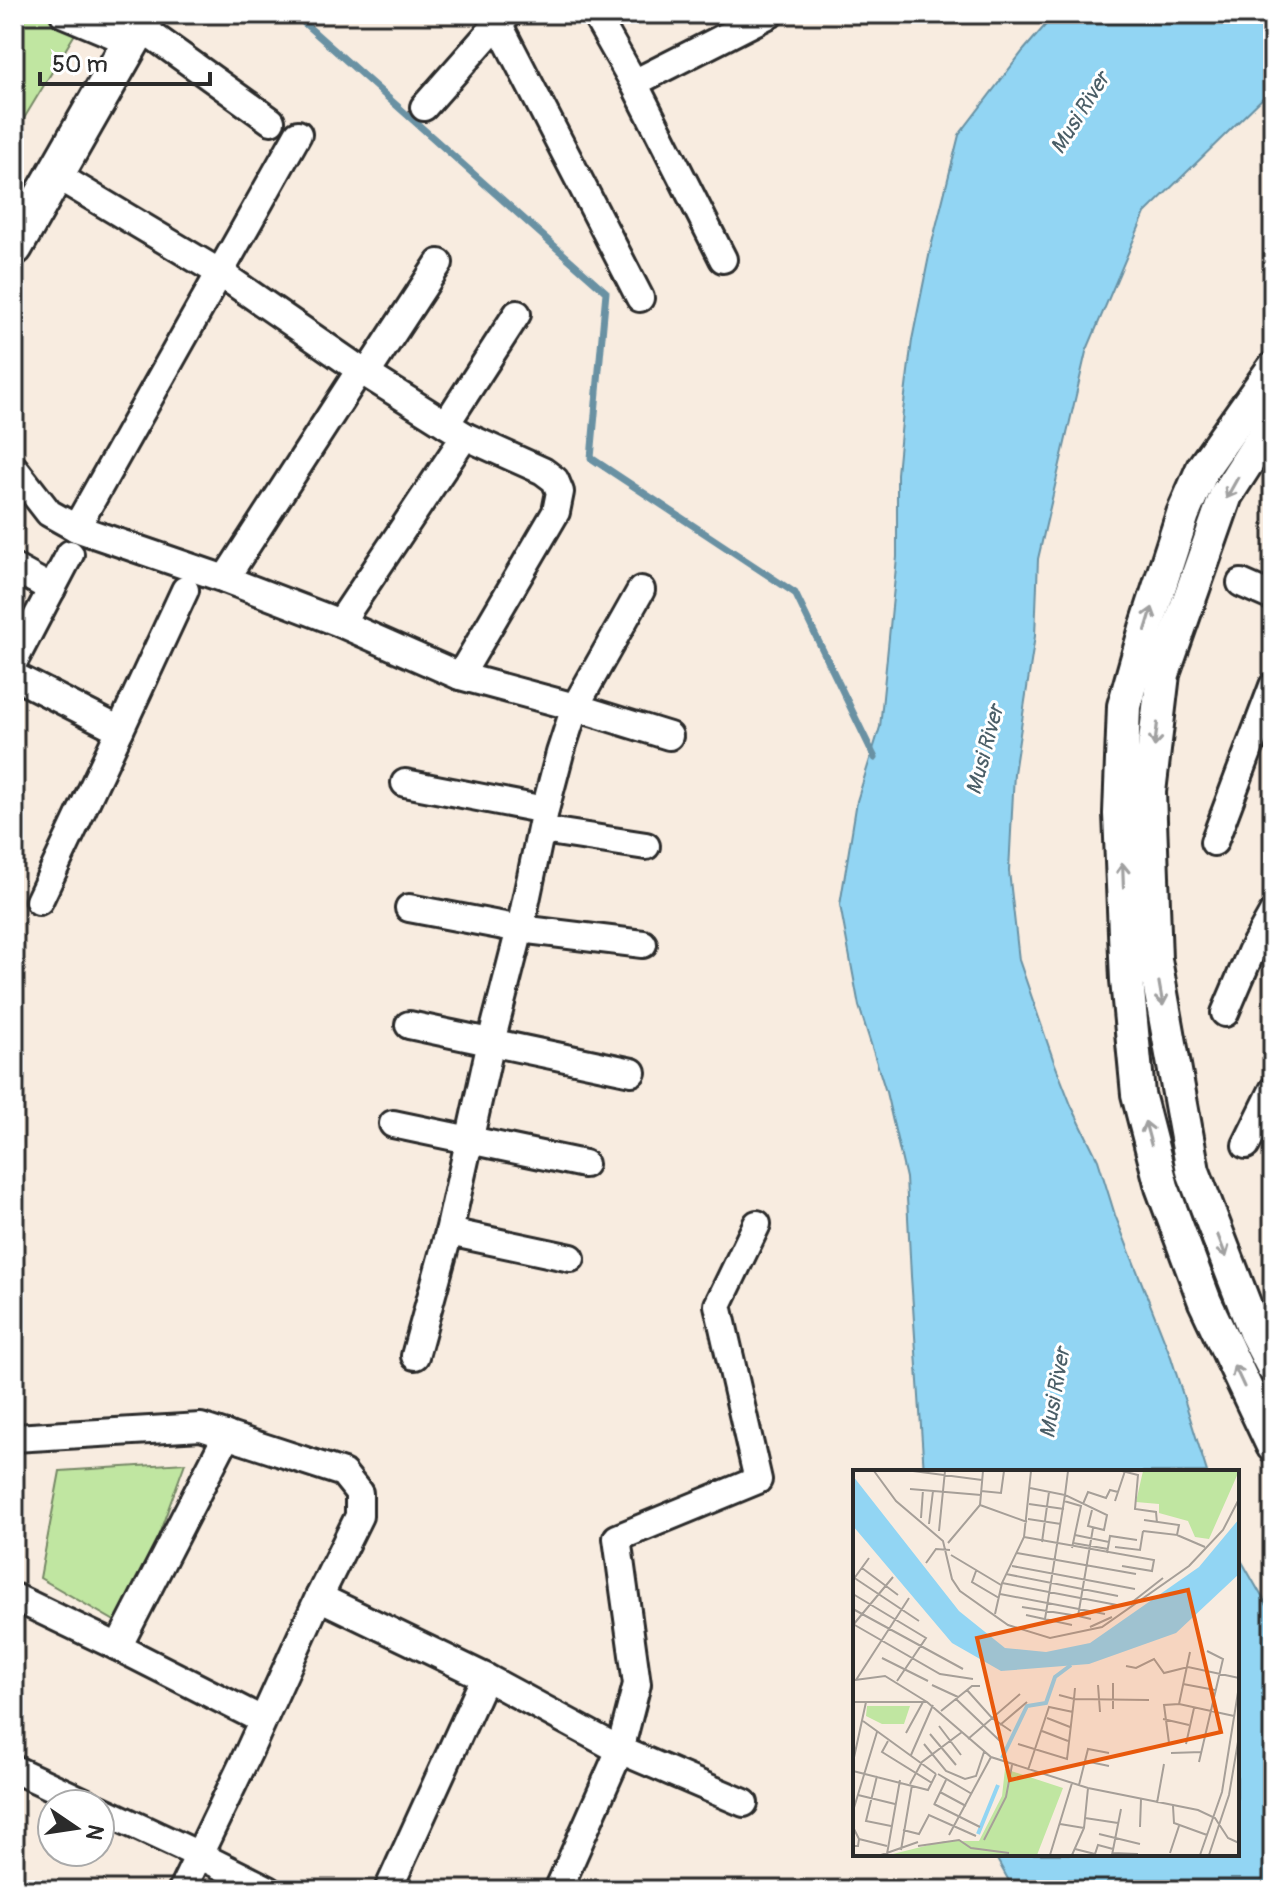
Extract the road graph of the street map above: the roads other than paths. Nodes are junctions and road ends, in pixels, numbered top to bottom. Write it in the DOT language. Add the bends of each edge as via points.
graph roads {
  1 [pos="64,14"];
  2 [pos="779,17"];
  3 [pos="607,18"];
  4 [pos="504,19"];
  5 [pos="139,28"];
  6 [pos="634,83"];
  7 [pos="424,107"];
  8 [pos="271,121"];
  9 [pos="298,134"];
  10 [pos="56,175"];
  11 [pos="14,247"];
  12 [pos="723,259"];
  13 [pos="439,263"];
  14 [pos="220,273"];
  15 [pos="640,298"];
  16 [pos="517,314"];
  17 [pos="1273,369"];
  18 [pos="364,371"];
  19 [pos="1273,422"];
  20 [pos="456,430"];
  21 [pos="14,468"];
  22 [pos="76,528"];
  23 [pos="70,554"];
  24 [pos="14,568"];
  25 [pos="225,579"];
  26 [pos="1241,583"];
  27 [pos="52,589"];
  28 [pos="185,590"];
  29 [pos="641,590"];
  30 [pos="1273,597"];
  31 [pos="340,623"];
  32 [pos="460,676"];
  33 [pos="16,678"];
  34 [pos="1273,686"];
  35 [pos="575,707"];
  36 [pos="120,730"];
  37 [pos="669,736"];
  38 [pos="405,783"];
  39 [pos="544,820"];
  40 [pos="1214,842"];
  41 [pos="646,846"];
  42 [pos="39,901"];
  43 [pos="409,908"];
  44 [pos="1273,913"];
  45 [pos="520,929"];
  46 [pos="643,944"];
  47 [pos="1225,1013"];
  48 [pos="409,1025"];
  49 [pos="491,1042"];
  50 [pos="632,1072"];
  51 [pos="1273,1090"];
  52 [pos="393,1124"];
  53 [pos="470,1139"];
  54 [pos="1246,1145"];
  55 [pos="584,1164"];
  56 [pos="757,1224"];
  57 [pos="449,1232"];
  58 [pos="571,1258"];
  59 [pos="415,1356"];
  60 [pos="1273,1367"];
  61 [pos="227,1435"];
  62 [pos="14,1438"];
  63 [pos="1273,1446"];
  64 [pos="14,1597"];
  65 [pos="319,1597"];
  66 [pos="118,1647"];
  67 [pos="485,1677"];
  68 [pos="262,1720"];
  69 [pos="620,1750"];
  70 [pos="14,1769"];
  71 [pos="55,1788"];
  72 [pos="744,1803"];
  73 [pos="116,1816"];
  74 [pos="199,1855"];
  75 [pos="182,1890"];
  76 [pos="269,1890"];
  77 [pos="388,1890"];
  78 [pos="558,1890"];
  1 -- 5 [label="street"];
  2 -- 6 [label="street"];
  3 -- 6 [label="street"];
  4 -- 7 [label="street"];
  4 -- 15 [label="street"];
  5 -- 8 [label="street"];
  5 -- 10 [label="main road"];
  6 -- 12 [label="street"];
  9 -- 14 [label="street"];
  10 -- 11 [label="main road"];
  10 -- 14 [label="street"];
  13 -- 18 [label="street"];
  14 -- 18 [label="street"];
  14 -- 22 [label="street"];
  16 -- 20 [label="street"];
  63 -- 17 [label="street, one-way" via="1205,1302 1162,1187 1138,1094 1120,814 1124,706 1183,514 1203,468"];
  18 -- 20 [label="street"];
  18 -- 25 [label="street"];
  19 -- 60 [label="street, one-way" via="1226,495 1163,674 1149,792 1155,960 1193,1171"];
  20 -- 31 [label="street"];
  20 -- 32 [label="street" via="543,471 560,492 556,512"];
  21 -- 22 [label="street" via="49,513"];
  22 -- 25 [label="street"];
  23 -- 27 [label="street"];
  24 -- 27 [label="street"];
  25 -- 31 [label="street"];
  26 -- 30 [label="street"];
  27 -- 33 [label="street"];
  28 -- 36 [label="street"];
  29 -- 35 [label="street"];
  31 -- 32 [label="street"];
  32 -- 35 [label="street"];
  33 -- 36 [label="street"];
  34 -- 40 [label="street"];
  35 -- 37 [label="street"];
  35 -- 39 [label="street"];
  36 -- 42 [label="street"];
  38 -- 39 [label="street"];
  39 -- 41 [label="street"];
  39 -- 45 [label="street"];
  43 -- 45 [label="street"];
  44 -- 47 [label="street"];
  45 -- 46 [label="street"];
  45 -- 49 [label="street"];
  48 -- 49 [label="street"];
  49 -- 50 [label="street"];
  49 -- 53 [label="street"];
  51 -- 54 [label="street"];
  52 -- 53 [label="street"];
  53 -- 55 [label="street"];
  53 -- 57 [label="street"];
  56 -- 69 [label="street" via="718,1305 758,1480 617,1538 637,1684"];
  57 -- 58 [label="street"];
  57 -- 59 [label="street"];
  61 -- 62 [label="street" via="201,1427"];
  61 -- 65 [label="street" via="343,1473 359,1493 359,1516"];
  61 -- 66 [label="street"];
  64 -- 66 [label="street"];
  65 -- 67 [label="street"];
  65 -- 68 [label="street"];
  66 -- 68 [label="street"];
  67 -- 69 [label="street"];
  67 -- 77 [label="street"];
  68 -- 74 [label="street"];
  69 -- 72 [label="street"];
  69 -- 78 [label="street"];
  70 -- 71 [label="street"];
  73 -- 74 [label="street"];
  74 -- 75 [label="street"];
  74 -- 76 [label="street"];
}
